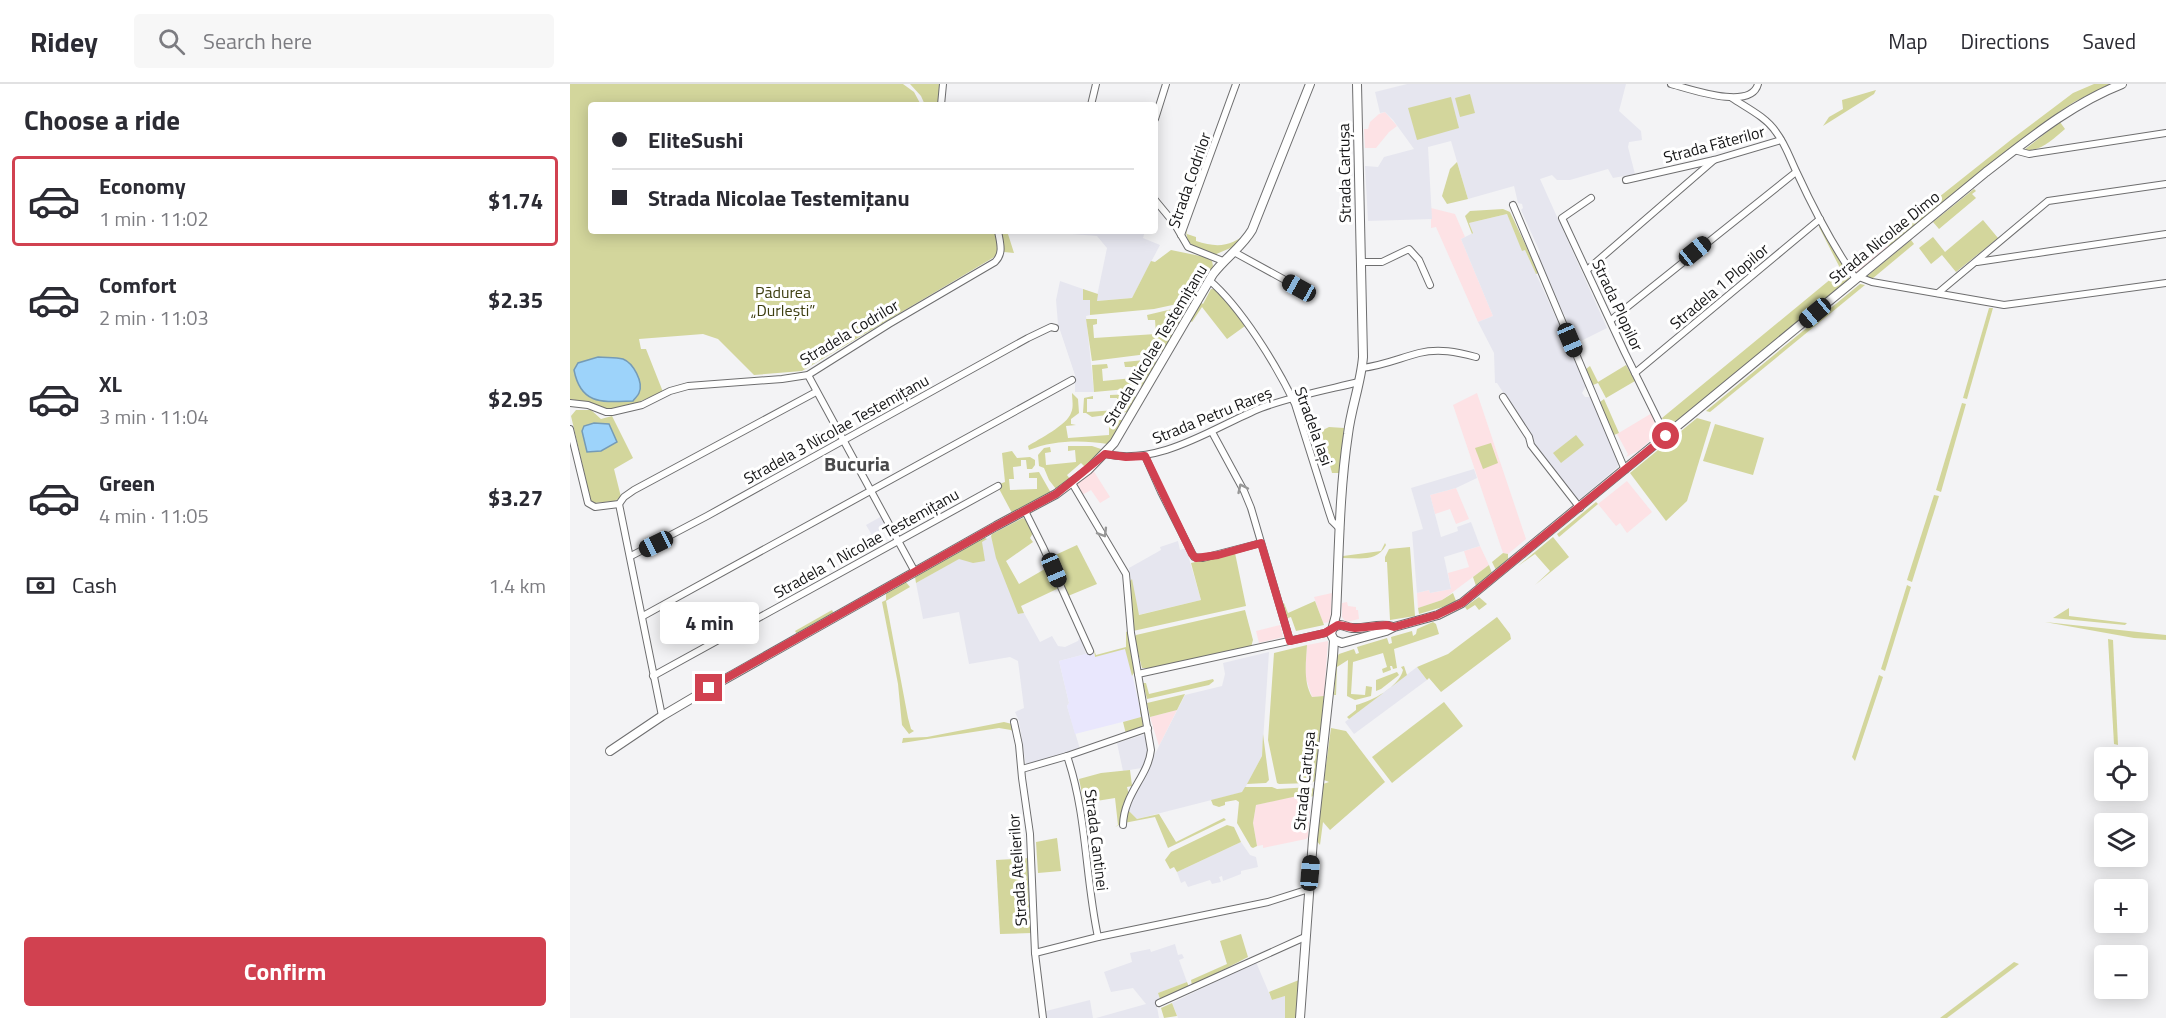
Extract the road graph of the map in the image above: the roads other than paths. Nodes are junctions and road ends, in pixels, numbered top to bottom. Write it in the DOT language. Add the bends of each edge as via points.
graph roads {
  1 [pos="943,84"];
  2 [pos="1096,84"];
  3 [pos="1166,84"];
  4 [pos="1236,84"];
  5 [pos="1310,84"];
  6 [pos="1357,84"];
  7 [pos="1671,84"];
  8 [pos="1758,84"];
  9 [pos="2122,84"];
  10 [pos="1732,98"];
  11 [pos="941,102"];
  12 [pos="1091,102"];
  13 [pos="1158,109"];
  14 [pos="2166,133"];
  15 [pos="1781,140"];
  16 [pos="2014,150"];
  17 [pos="1714,160"];
  18 [pos="1796,172"];
  19 [pos="1626,180"];
  20 [pos="2166,184"];
  21 [pos="1591,198"];
  22 [pos="1158,204"];
  23 [pos="1513,205"];
  24 [pos="1820,219"];
  25 [pos="998,234"];
  26 [pos="2166,234"];
  27 [pos="1181,235"];
  28 [pos="1234,252"];
  29 [pos="1223,261"];
  30 [pos="1361,262"];
  31 [pos="1975,262"];
  32 [pos="1587,270"];
  33 [pos="1857,278"];
  34 [pos="1209,280"];
  35 [pos="2166,283"];
  36 [pos="1430,285"];
  37 [pos="1305,291"];
  38 [pos="1938,293"];
  39 [pos="1611,320"];
  40 [pos="1055,328"];
  41 [pos="1476,357"];
  42 [pos="1362,368"];
  43 [pos="1635,373"];
  44 [pos="808,375"];
  45 [pos="1072,380"];
  46 [pos="1359,382"];
  47 [pos="816,392"];
  48 [pos="1503,397"];
  49 [pos="1292,398"];
  50 [pos="570,403"];
  51 [pos="570,429"];
  52 [pos="1212,432"];
  53 [pos="1666,436"];
  54 [pos="843,441"];
  55 [pos="1105,454"];
  56 [pos="1145,456"];
  57 [pos="1624,470"];
  58 [pos="1072,483"];
  59 [pos="998,486"];
  60 [pos="871,491"];
  61 [pos="619,504"];
  62 [pos="1580,508"];
  63 [pos="1025,511"];
  64 [pos="1340,529"];
  65 [pos="899,541"];
  66 [pos="1261,543"];
  67 [pos="630,556"];
  68 [pos="915,572"];
  69 [pos="643,616"];
  70 [pos="1394,627"];
  71 [pos="1335,632"];
  72 [pos="1290,641"];
  73 [pos="1346,642"];
  74 [pos="1090,651"];
  75 [pos="1333,656"];
  76 [pos="1138,674"];
  77 [pos="653,676"];
  78 [pos="662,716"];
  79 [pos="1014,722"];
  80 [pos="1148,728"];
  81 [pos="610,751"];
  82 [pos="1067,756"];
  83 [pos="1022,769"];
  84 [pos="1123,825"];
  85 [pos="1309,889"];
  86 [pos="1305,936"];
  87 [pos="1098,937"];
  88 [pos="1035,953"];
  89 [pos="1159,1004"];
  90 [pos="1043,1018"];
  91 [pos="1300,1018"];
  1 -- 11 [label="street"];
  2 -- 12 [label="street"];
  3 -- 13 [label="street"];
  4 -- 27 [label="street, Strada Codrilor"];
  5 -- 28 [label="street, Strada Nicolae Testemițanu" via="1252,230"];
  6 -- 30 [label="street, Strada Cartușa"];
  7 -- 10 [label="street, Strada Făterilor"];
  8 -- 10 [label="street" via="1756,91"];
  9 -- 16 [label="street, Strada Nicolae Dimo" via="2084,101"];
  10 -- 15 [label="street, Strada Făterilor" via="1766,122"];
  14 -- 16 [label="street" via="2029,153"];
  15 -- 17 [label="street, Strada Făterilor"];
  15 -- 18 [label="street"];
  16 -- 33 [label="street, Strada Nicolae Dimo"];
  17 -- 19 [label="street, Strada Făterilor"];
  17 -- 32 [label="street"];
  18 -- 24 [label="street"];
  18 -- 39 [label="street"];
  20 -- 31 [label="street" via="2048,201"];
  21 -- 32 [label="street, Strada Plopilor" via="1562,218"];
  22 -- 27 [label="street"];
  23 -- 57 [label="street"];
  24 -- 33 [label="street" via="1840,257"];
  24 -- 43 [label="street, Stradela 1 Plopilor"];
  25 -- 44 [label="street, Stradela Codrilor" via="1001,249 995,262"];
  26 -- 31 [label="street"];
  27 -- 29 [label="street, Strada Codrilor" via="1188,247"];
  28 -- 29 [label="street, Strada Nicolae Testemițanu"];
  28 -- 37 [label="street"];
  29 -- 34 [label="street, Strada Nicolae Testemițanu"];
  30 -- 36 [label="street" via="1382,262 1409,249 1419,260"];
  30 -- 42 [label="street, Strada Cartușa"];
  31 -- 38 [label="street"];
  32 -- 39 [label="street, Strada Plopilor"];
  33 -- 38 [label="street"];
  33 -- 53 [label="street, Strada Nicolae Dimo"];
  34 -- 49 [label="street, Stradela Iași" via="1259,342"];
  34 -- 55 [label="street, Strada Nicolae Testemițanu"];
  35 -- 38 [label="street" via="2004,305"];
  39 -- 43 [label="street, Strada Plopilor"];
  40 -- 54 [label="street, Stradela 3 Nicolae Testemițanu" via="1028,338"];
  41 -- 42 [label="street" via="1455,351 1432,351"];
  42 -- 46 [label="street, Strada Cartușa"];
  43 -- 53 [label="street, Strada Plopilor"];
  44 -- 47 [label="street"];
  44 -- 50 [label="street, Stradela Codrilor" via="688,386 642,405 612,412"];
  45 -- 60 [label="street"];
  46 -- 49 [label="street, Strada Petru Rareș"];
  46 -- 64 [label="street, Strada Cartușa" via="1347,436"];
  47 -- 54 [label="street"];
  47 -- 61 [label="street" via="634,490"];
  48 -- 62 [label="street" via="1531,445"];
  49 -- 52 [label="street, Strada Petru Rareș"];
  49 -- 64 [label="street, Stradela Iași" via="1332,521"];
  51 -- 61 [label="street" via="588,503 596,507"];
  52 -- 56 [label="street, Strada Petru Rareș"];
  66 -- 52 [label="street, one-way" via="1244,491"];
  53 -- 57 [label="street, Strada Nicolae Dimo"];
  54 -- 60 [label="street"];
  54 -- 67 [label="street, Stradela 3 Nicolae Testemițanu"];
  55 -- 56 [label="street, Strada Petru Rareș"];
  55 -- 58 [label="street, Strada Nicolae Testemițanu"];
  56 -- 66 [label="street, Strada Petru Rareș" via="1194,557"];
  57 -- 62 [label="street, Strada Nicolae Dimo"];
  58 -- 63 [label="street, Strada Nicolae Testemițanu"];
  58 -- 76 [label="street, Strada Cantinei, one-way" via="1126,574"];
  59 -- 65 [label="street, Stradela 1 Nicolae Testemițanu"];
  60 -- 65 [label="street"];
  60 -- 69 [label="street"];
  61 -- 67 [label="street"];
  62 -- 70 [label="street, Strada Nicolae Dimo" via="1462,603"];
  63 -- 68 [label="street, Strada Nicolae Testemițanu"];
  63 -- 74 [label="street"];
  64 -- 71 [label="street, Strada Cartușa"];
  65 -- 68 [label="street"];
  65 -- 77 [label="street, Stradela 1 Nicolae Testemițanu"];
  66 -- 72 [label="street"];
  67 -- 69 [label="street"];
  68 -- 78 [label="street, Strada Nicolae Testemițanu"];
  69 -- 77 [label="street"];
  70 -- 71 [label="street, Strada Nicolae Dimo"];
  70 -- 73 [label="street, Strada Nicolae Dimo"];
  71 -- 72 [label="street, Strada Nicolae Dimo"];
  71 -- 73 [label="street" via="1339,643"];
  71 -- 73 [label="street" via="1350,635"];
  71 -- 75 [label="street, Strada Cartușa"];
  72 -- 76 [label="street, Strada Nicolae Dimo"];
  73 -- 75 [label="street"];
  75 -- 85 [label="street, Strada Cartușa"];
  76 -- 80 [label="street, Strada Cantinei"];
  77 -- 78 [label="street"];
  78 -- 81 [label="street, Strada Nicolae Testemițanu"];
  79 -- 83 [label="street, Strada Atelierilor"];
  80 -- 82 [label="street"];
  80 -- 84 [label="street, Strada Cantinei" via="1151,753 1125,806"];
  82 -- 83 [label="street"];
  82 -- 87 [label="street, Strada Cantinei" via="1080,800"];
  83 -- 88 [label="street, Strada Atelierilor" via="1030,834"];
  85 -- 86 [label="street, Strada Cartușa"];
  85 -- 87 [label="street" via="1222,912"];
  86 -- 89 [label="street"];
  86 -- 91 [label="street, Strada Cartușa"];
  87 -- 88 [label="street"];
  88 -- 90 [label="street, Strada Atelierilor"];
}
